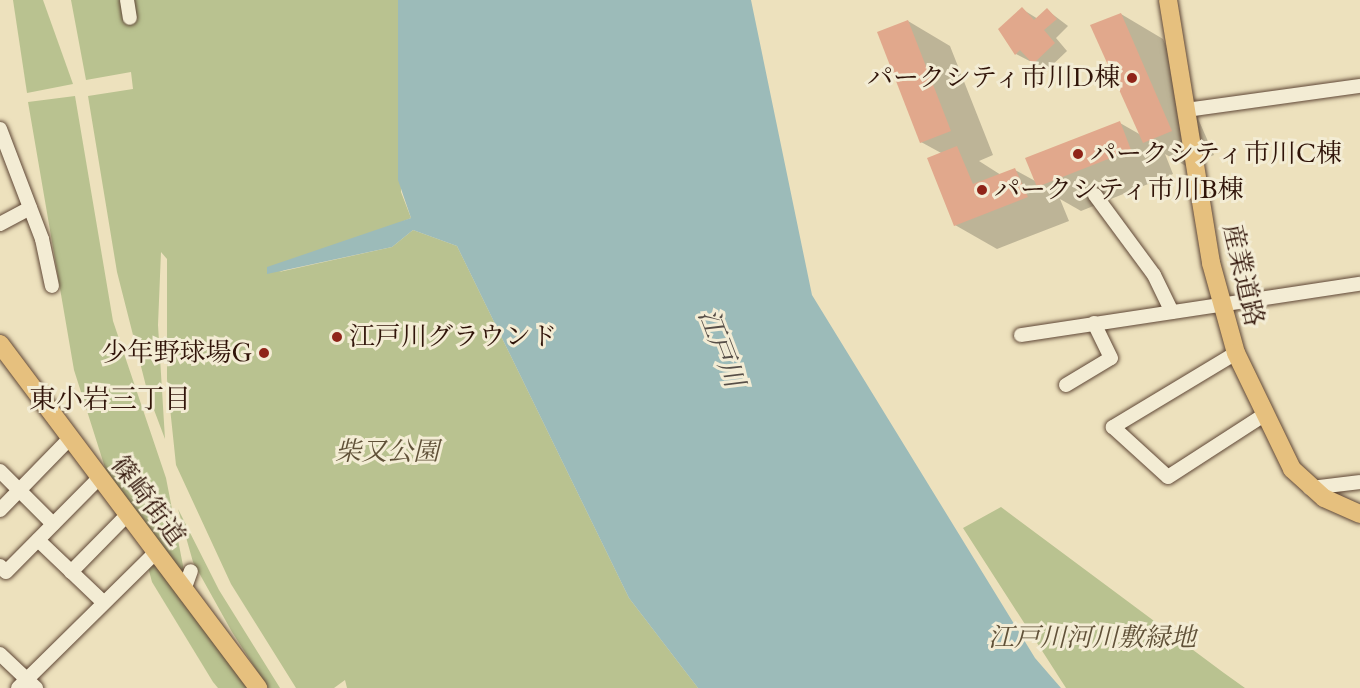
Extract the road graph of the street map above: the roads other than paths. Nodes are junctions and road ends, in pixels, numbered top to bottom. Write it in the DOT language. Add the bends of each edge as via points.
graph roads {
  1 [pos="128,0"];
  2 [pos="1168,0"];
  3 [pos="130,18"];
  4 [pos="1360,86"];
  5 [pos="1186,110"];
  6 [pos="0,129"];
  7 [pos="1095,195"];
  8 [pos="30,208"];
  9 [pos="0,224"];
  10 [pos="1360,284"];
  11 [pos="52,286"];
  12 [pos="1220,305"];
  13 [pos="1167,313"];
  14 [pos="1094,323"];
  15 [pos="1021,334"];
  16 [pos="0,345"];
  17 [pos="1236,353"];
  18 [pos="1066,385"];
  19 [pos="1264,415"];
  20 [pos="69,439"];
  21 [pos="0,471"];
  22 [pos="98,479"];
  23 [pos="1360,482"];
  24 [pos="1310,488"];
  25 [pos="19,490"];
  26 [pos="0,510"];
  27 [pos="1360,514"];
  28 [pos="126,516"];
  29 [pos="53,524"];
  30 [pos="38,540"];
  31 [pos="155,553"];
  32 [pos="0,566"];
  33 [pos="190,571"];
  34 [pos="71,572"];
  35 [pos="184,590"];
  36 [pos="104,602"];
  37 [pos="0,654"];
  38 [pos="27,685"];
  39 [pos="258,688"];
  1 -- 3 [label="street"];
  2 -- 5 [label="main road, 産業道路"];
  4 -- 5 [label="street"];
  5 -- 12 [label="main road, 産業道路"];
  6 -- 8 [label="street"];
  7 -- 13 [label="street" via="1154,275"];
  8 -- 9 [label="street"];
  8 -- 11 [label="street"];
  10 -- 12 [label="street"];
  12 -- 13 [label="street"];
  12 -- 17 [label="main road, 産業道路"];
  13 -- 14 [label="street"];
  14 -- 15 [label="street"];
  14 -- 18 [label="street" via="1111,358"];
  16 -- 20 [label="main road, 篠崎街道"];
  17 -- 19 [label="main road, 産業道路"];
  17 -- 19 [label="street" via="1113,427 1168,477"];
  19 -- 24 [label="main road, 産業道路" via="1280,451"];
  20 -- 22 [label="main road, 篠崎街道"];
  20 -- 25 [label="street"];
  21 -- 25 [label="street"];
  22 -- 28 [label="main road, 篠崎街道"];
  22 -- 29 [label="street"];
  23 -- 24 [label="street"];
  24 -- 27 [label="main road, 産業道路"];
  25 -- 26 [label="street"];
  25 -- 29 [label="street"];
  28 -- 31 [label="main road, 篠崎街道"];
  28 -- 34 [label="street"];
  29 -- 30 [label="street"];
  30 -- 32 [label="street" via="6,572"];
  30 -- 34 [label="street"];
  31 -- 35 [label="main road, 篠崎街道"];
  31 -- 36 [label="street"];
  33 -- 35 [label="street"];
  34 -- 36 [label="street"];
  35 -- 39 [label="main road, 篠崎街道"];
  36 -- 38 [label="street"];
  37 -- 38 [label="street"];
}
